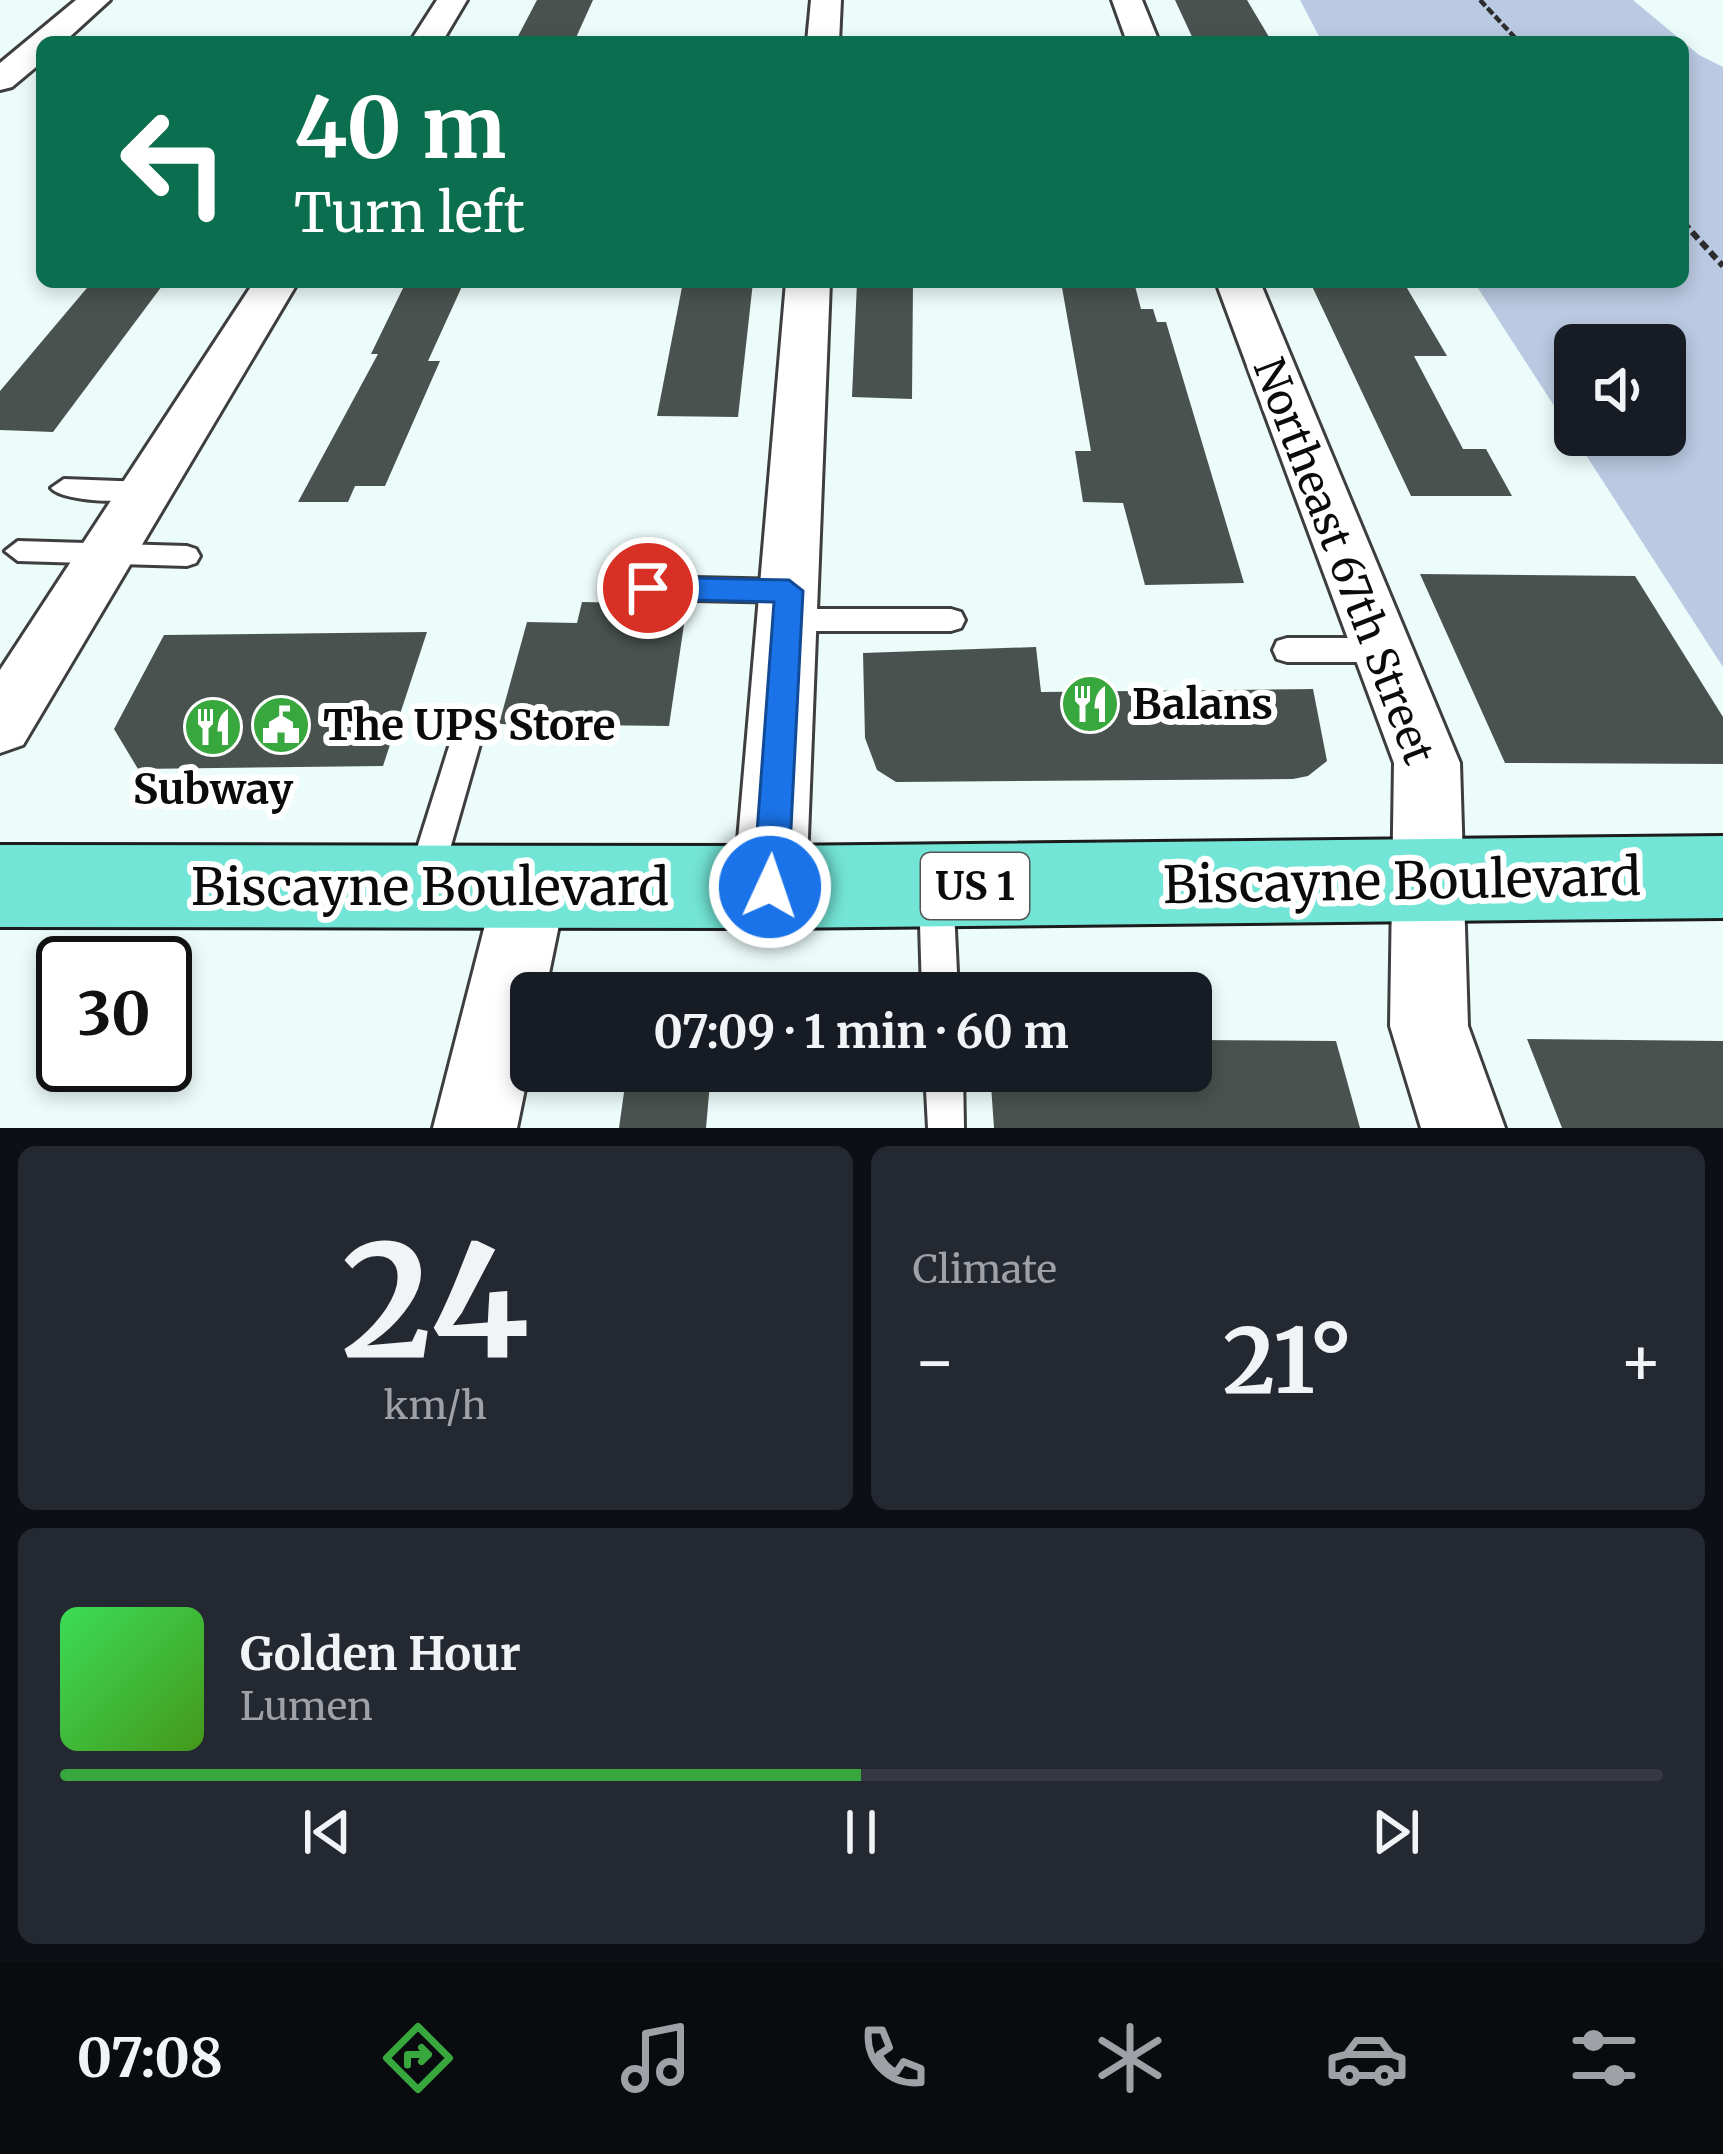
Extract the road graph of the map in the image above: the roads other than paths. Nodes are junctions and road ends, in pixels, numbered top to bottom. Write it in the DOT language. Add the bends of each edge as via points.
graph roads {
  1 [pos="95,0"];
  2 [pos="452,0"];
  3 [pos="826,0"];
  4 [pos="1127,0"];
  5 [pos="52,36"];
  6 [pos="430,36"];
  7 [pos="823,36"];
  8 [pos="1142,36"];
  9 [pos="36,50"];
  10 [pos="0,80"];
  11 [pos="272,288"];
  12 [pos="808,288"];
  13 [pos="1240,288"];
  14 [pos="64,488"];
  15 [pos="146,490"];
  16 [pos="18,551"];
  17 [pos="187,556"];
  18 [pos="105,557"];
  19 [pos="648,588"];
  20 [pos="788,606"];
  21 [pos="951,620"];
  22 [pos="1287,650"];
  23 [pos="1382,650"];
  24 [pos="0,724"];
  25 [pos="467,737"];
  26 [pos="1723,877"];
  27 [pos="1427,882"];
  28 [pos="0,886"];
  29 [pos="422,886"];
  30 [pos="531,886"];
  31 [pos="935,886"];
  32 [pos="770,887"];
  33 [pos="939,972"];
  34 [pos="945,1092"];
  35 [pos="946,1123"];
  36 [pos="476,1128"];
  37 [pos="1463,1128"];
  1 -- 5 [label="street"];
  2 -- 6 [label="street"];
  3 -- 7 [label="street"];
  4 -- 8 [label="street"];
  9 -- 10 [label="street"];
  11 -- 15 [label="street"];
  12 -- 20 [label="street"];
  13 -- 23 [label="street, Northeast 67th Street"];
  14 -- 15 [label="lane"];
  15 -- 18 [label="street"];
  16 -- 18 [label="lane"];
  17 -- 18 [label="lane"];
  18 -- 24 [label="street"];
  19 -- 20 [label="lane"];
  20 -- 21 [label="lane"];
  20 -- 32 [label="street"];
  22 -- 23 [label="lane"];
  23 -- 27 [label="street, Northeast 67th Street" via="1427,764"];
  25 -- 29 [label="lane"];
  26 -- 27 [label="main road, Biscayne Boulevard / US 1"];
  27 -- 31 [label="main road, Biscayne Boulevard / US 1"];
  27 -- 37 [label="street, Northeast 67th Street" via="1430,1025"];
  28 -- 29 [label="main road, Biscayne Boulevard / US 1"];
  29 -- 30 [label="main road, Biscayne Boulevard / US 1"];
  30 -- 32 [label="main road, Biscayne Boulevard / US 1"];
  30 -- 36 [label="street"];
  31 -- 32 [label="main road, Biscayne Boulevard / US 1"];
  31 -- 33 [label="lane"];
  34 -- 35 [label="lane"];
}
